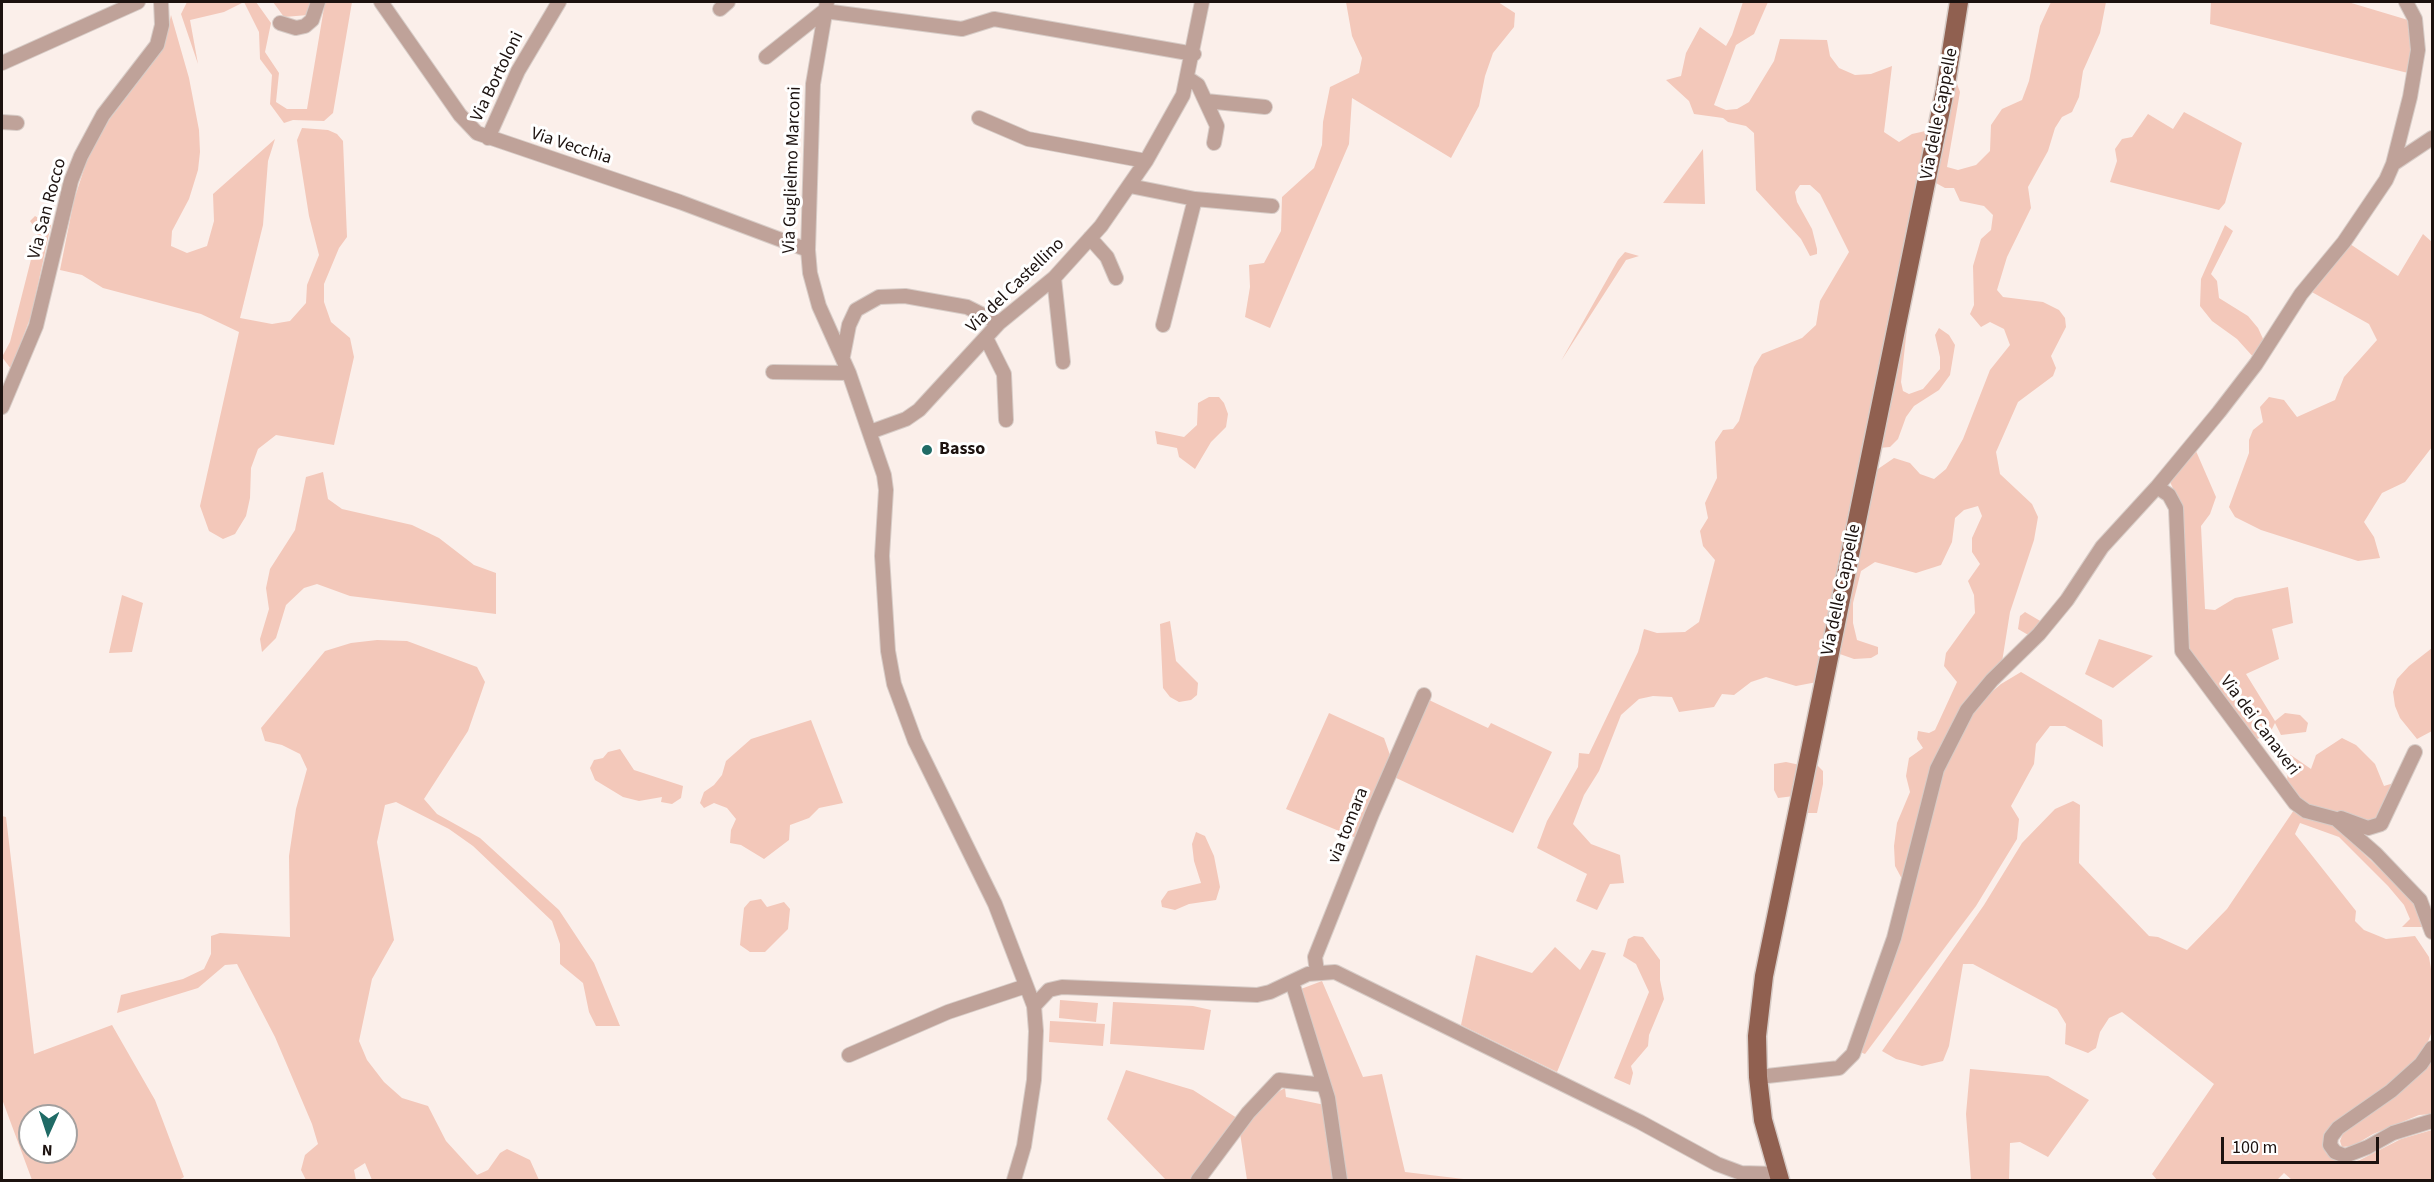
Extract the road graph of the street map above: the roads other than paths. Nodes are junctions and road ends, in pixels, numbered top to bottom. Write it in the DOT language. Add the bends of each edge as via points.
graph roads {
  1 [pos="138,2"];
  2 [pos="161,2"];
  3 [pos="318,2"];
  4 [pos="381,2"];
  5 [pos="559,2"];
  6 [pos="1202,2"];
  7 [pos="1959,2"];
  8 [pos="2406,2"];
  9 [pos="826,6"];
  10 [pos="280,23"];
  11 [pos="1194,54"];
  12 [pos="766,57"];
  13 [pos="2,63"];
  14 [pos="1189,79"];
  15 [pos="1206,101"];
  16 [pos="1265,107"];
  17 [pos="979,118"];
  18 [pos="2,122"];
  19 [pos="17,123"];
  20 [pos="488,138"];
  21 [pos="2433,138"];
  22 [pos="1214,143"];
  23 [pos="1146,161"];
  24 [pos="2393,164"];
  25 [pos="1130,186"];
  26 [pos="1195,199"];
  27 [pos="1272,207"];
  28 [pos="1090,238"];
  29 [pos="808,249"];
  30 [pos="1054,278"];
  31 [pos="1116,278"];
  32 [pos="999,323"];
  33 [pos="1162,325"];
  34 [pos="986,338"];
  35 [pos="843,356"];
  36 [pos="1063,362"];
  37 [pos="773,372"];
  38 [pos="849,373"];
  39 [pos="2,407"];
  40 [pos="1006,420"];
  41 [pos="871,434"];
  42 [pos="2157,487"];
  43 [pos="1424,695"];
  44 [pos="2415,752"];
  45 [pos="2336,819"];
  46 [pos="2433,932"];
  47 [pos="1317,972"];
  48 [pos="1292,982"];
  49 [pos="1026,986"];
  50 [pos="1034,1006"];
  51 [pos="2433,1048"];
  52 [pos="849,1055"];
  53 [pos="1758,1077"];
  54 [pos="1324,1085"];
  55 [pos="2433,1121"];
  56 [pos="1778,1177"];
  57 [pos="1014,1180"];
  58 [pos="1198,1180"];
  59 [pos="1340,1180"];
  1 -- 13 [label="street"];
  2 -- 39 [label="street, Via San Rocco" via="162,25 157,45 103,115 71,181 36,326"];
  3 -- 10 [label="street" via="312,21 305,26 296,28"];
  4 -- 20 [label="street, Via Vecchia" via="460,115 477,133"];
  5 -- 20 [label="street, Via Bortoloni" via="518,71"];
  6 -- 11 [label="street, Via del Castellino"];
  7 -- 53 [label="main road, Via delle Cappelle" via="1945,90 1767,952 1757,1036"];
  8 -- 24 [label="street" via="2415,19 2418,50"];
  9 -- 11 [label="street" via="962,29 994,19"];
  9 -- 12 [label="street"];
  9 -- 29 [label="street, Via Guglielmo Marconi" via="813,84"];
  11 -- 14 [label="street, Via del Castellino"];
  14 -- 15 [label="street" via="1198,85"];
  14 -- 23 [label="street, Via del Castellino"];
  15 -- 16 [label="street"];
  15 -- 22 [label="street" via="1217,126"];
  17 -- 23 [label="street" via="1028,139"];
  18 -- 19 [label="street"];
  20 -- 29 [label="street, Via Vecchia"];
  21 -- 24 [label="street"];
  23 -- 25 [label="street, Via del Castellino"];
  24 -- 42 [label="street" via="2344,242 2301,294 2256,364"];
  25 -- 26 [label="street"];
  25 -- 28 [label="street, Via del Castellino"];
  26 -- 27 [label="street"];
  26 -- 33 [label="street"];
  28 -- 30 [label="street, Via del Castellino"];
  28 -- 31 [label="street" via="1107,257"];
  29 -- 35 [label="street, Via Guglielmo Marconi" via="815,294"];
  30 -- 32 [label="street, Via del Castellino"];
  30 -- 36 [label="street"];
  32 -- 34 [label="street, Via del Castellino"];
  32 -- 35 [label="street" via="967,307 905,296 879,297 856,310"];
  34 -- 40 [label="street" via="1004,375"];
  34 -- 41 [label="street, Via del Castellino" via="919,410"];
  35 -- 38 [label="street, Via Guglielmo Marconi"];
  37 -- 38 [label="street"];
  38 -- 41 [label="street, Via Guglielmo Marconi"];
  41 -- 49 [label="street, Via Guglielmo Marconi" via="886,490 881,549 894,684 915,741 995,904"];
  42 -- 45 [label="street, Via dei Canaveri" via="2169,495 2176,508 2182,651 2295,803 2306,811"];
  42 -- 53 [label="street" via="2102,547 2039,634 1974,700 1954,732 1937,770 1894,938 1853,1054 1839,1068"];
  43 -- 47 [label="street, via tomara" via="1315,957"];
  44 -- 45 [label="street" via="2381,824 2368,828"];
  45 -- 46 [label="street, Via dei Canaveri" via="2420,900"];
  47 -- 48 [label="street"];
  47 -- 56 [label="street" via="1335,972 1352,979 1717,1164 1740,1173"];
  48 -- 50 [label="street" via="1257,995 1062,987 1049,990"];
  48 -- 54 [label="street"];
  49 -- 50 [label="street, Via Guglielmo Marconi"];
  49 -- 52 [label="street" via="948,1012"];
  50 -- 57 [label="street, Via Guglielmo Marconi" via="1034,1080 1024,1146"];
  51 -- 55 [label="street" via="2391,1091 2338,1128 2330,1145 2344,1156 2393,1133"];
  53 -- 56 [label="main road, Via delle Cappelle" via="1763,1120"];
  54 -- 58 [label="street" via="1279,1080 1248,1113"];
  54 -- 59 [label="street"];
}
